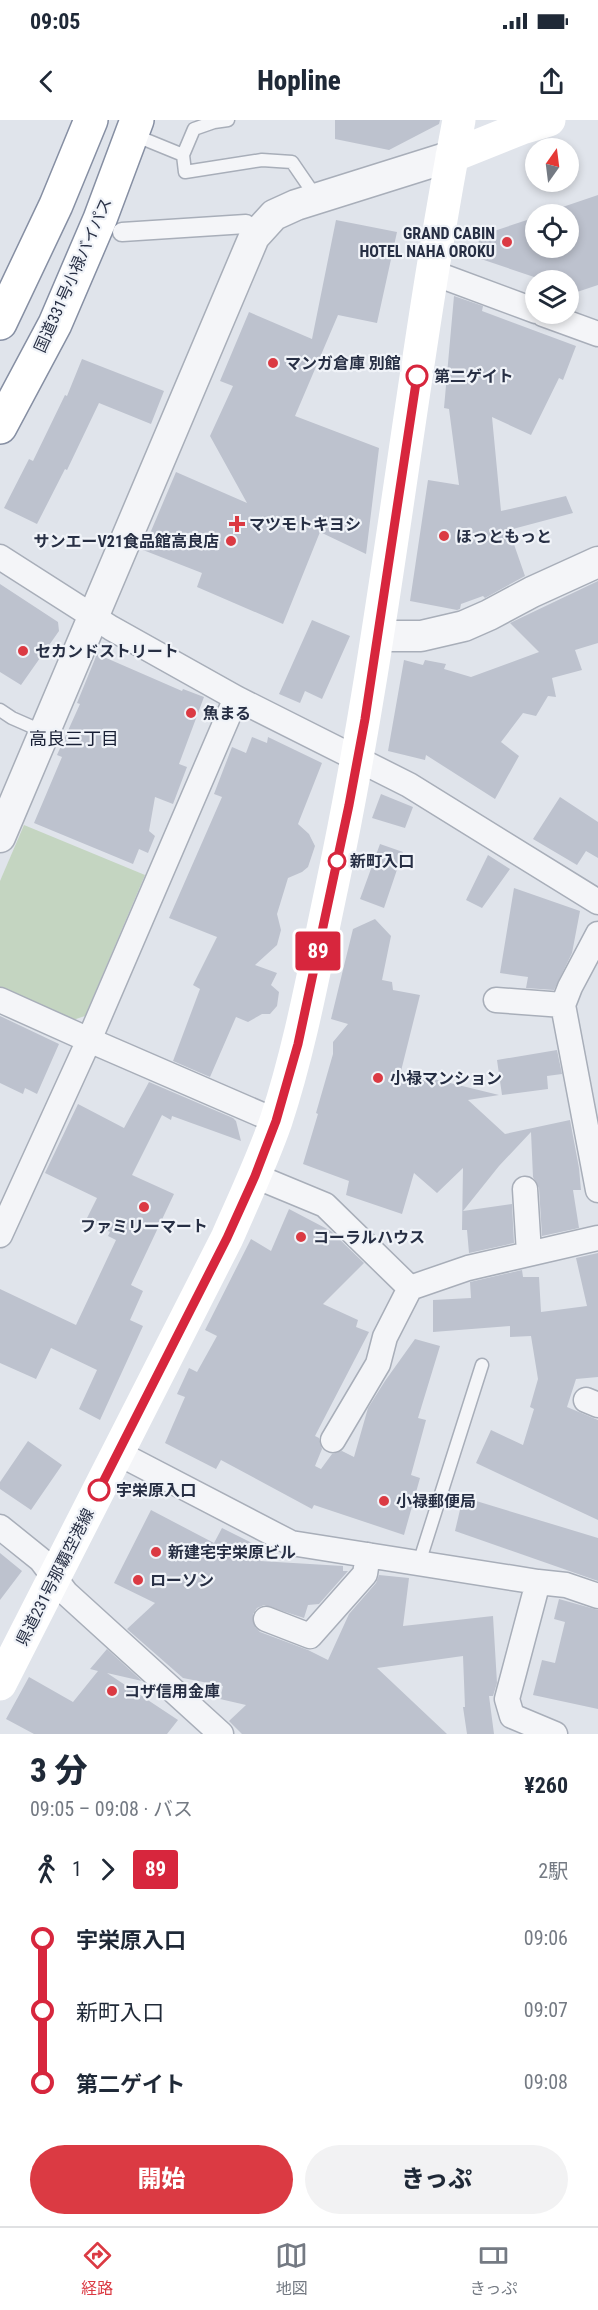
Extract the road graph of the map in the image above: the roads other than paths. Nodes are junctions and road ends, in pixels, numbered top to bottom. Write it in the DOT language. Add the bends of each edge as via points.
graph roads {
  1 [pos="91,120"];
  2 [pos="228,120"];
  3 [pos="459,120"];
  4 [pos="549,120"];
  5 [pos="134,127"];
  6 [pos="183,155"];
  7 [pos="452,156"];
  8 [pos="317,198"];
  9 [pos="246,224"];
  10 [pos="122,232"];
  11 [pos="431,272"];
  12 [pos="525,307"];
  13 [pos="0,323"];
  14 [pos="570,324"];
  15 [pos="598,334"];
  16 [pos="0,427"];
  17 [pos="0,557"];
  18 [pos="598,562"];
  19 [pos="94,617"];
  20 [pos="379,636"];
  21 [pos="236,698"];
  22 [pos="0,710"];
  23 [pos="44,732"];
  24 [pos="357,760"];
  25 [pos="0,837"];
  26 [pos="598,902"];
  27 [pos="598,934"];
  28 [pos="0,1000"];
  29 [pos="496,1000"];
  30 [pos="563,1005"];
  31 [pos="89,1040"];
  32 [pos="276,1121"];
  33 [pos="255,1176"];
  34 [pos="525,1189"];
  35 [pos="598,1190"];
  36 [pos="0,1235"];
  37 [pos="598,1238"];
  38 [pos="529,1253"];
  39 [pos="410,1288"];
  40 [pos="482,1365"];
  41 [pos="333,1440"];
  42 [pos="118,1453"];
  43 [pos="0,1527"];
  44 [pos="368,1555"];
  45 [pos="419,1563"];
  46 [pos="54,1578"];
  47 [pos="537,1582"];
  48 [pos="598,1596"];
  49 [pos="266,1619"];
  50 [pos="0,1684"];
  51 [pos="221,1734"];
  52 [pos="555,1734"];
  1 -- 13 [label="main road"];
  2 -- 6 [label="lane" via="194,129"];
  3 -- 7 [label="main road, 県道231号那覇空港線"];
  4 -- 7 [label="main road"];
  5 -- 6 [label="lane"];
  5 -- 16 [label="main road, 国道331号小禄バイパス" via="55,324"];
  6 -- 8 [label="lane" via="186,172 262,160 292,162"];
  7 -- 8 [label="street"];
  7 -- 11 [label="main road, 県道231号那覇空港線"];
  8 -- 19 [label="street" via="274,214 254,237"];
  9 -- 10 [label="street"];
  11 -- 12 [label="street"];
  11 -- 20 [label="main road, 県道231号那覇空港線"];
  14 -- 15 [label="street"];
  17 -- 19 [label="street"];
  18 -- 20 [label="street" via="464,626 421,636"];
  19 -- 21 [label="street"];
  19 -- 23 [label="street"];
  20 -- 24 [label="main road, 県道231号那覇空港線"];
  21 -- 24 [label="street"];
  21 -- 31 [label="street"];
  22 -- 23 [label="lane"];
  23 -- 25 [label="street"];
  24 -- 26 [label="street" via="409,785"];
  24 -- 32 [label="main road, 県道231号那覇空港線" via="298,1044"];
  27 -- 30 [label="street"];
  28 -- 31 [label="street"];
  29 -- 30 [label="street"];
  30 -- 35 [label="street"];
  31 -- 32 [label="street"];
  31 -- 36 [label="street"];
  32 -- 33 [label="main road, 県道231号那覇空港線"];
  33 -- 39 [label="street" via="326,1205"];
  33 -- 42 [label="main road, 県道231号那覇空港線"];
  34 -- 38 [label="street"];
  37 -- 38 [label="street"];
  38 -- 39 [label="street"];
  39 -- 41 [label="street" via="386,1336 378,1364"];
  40 -- 45 [label="lane"];
  42 -- 44 [label="street" via="291,1543"];
  42 -- 46 [label="main road, 県道231号那覇空港線"];
  43 -- 46 [label="street" via="41,1560"];
  44 -- 45 [label="street"];
  44 -- 49 [label="street" via="365,1574 310,1636"];
  45 -- 47 [label="street"];
  46 -- 50 [label="main road, 県道231号那覇空港線"];
  46 -- 51 [label="street"];
  47 -- 48 [label="street" via="566,1585"];
  47 -- 52 [label="street" via="507,1699 512,1716"];
}
